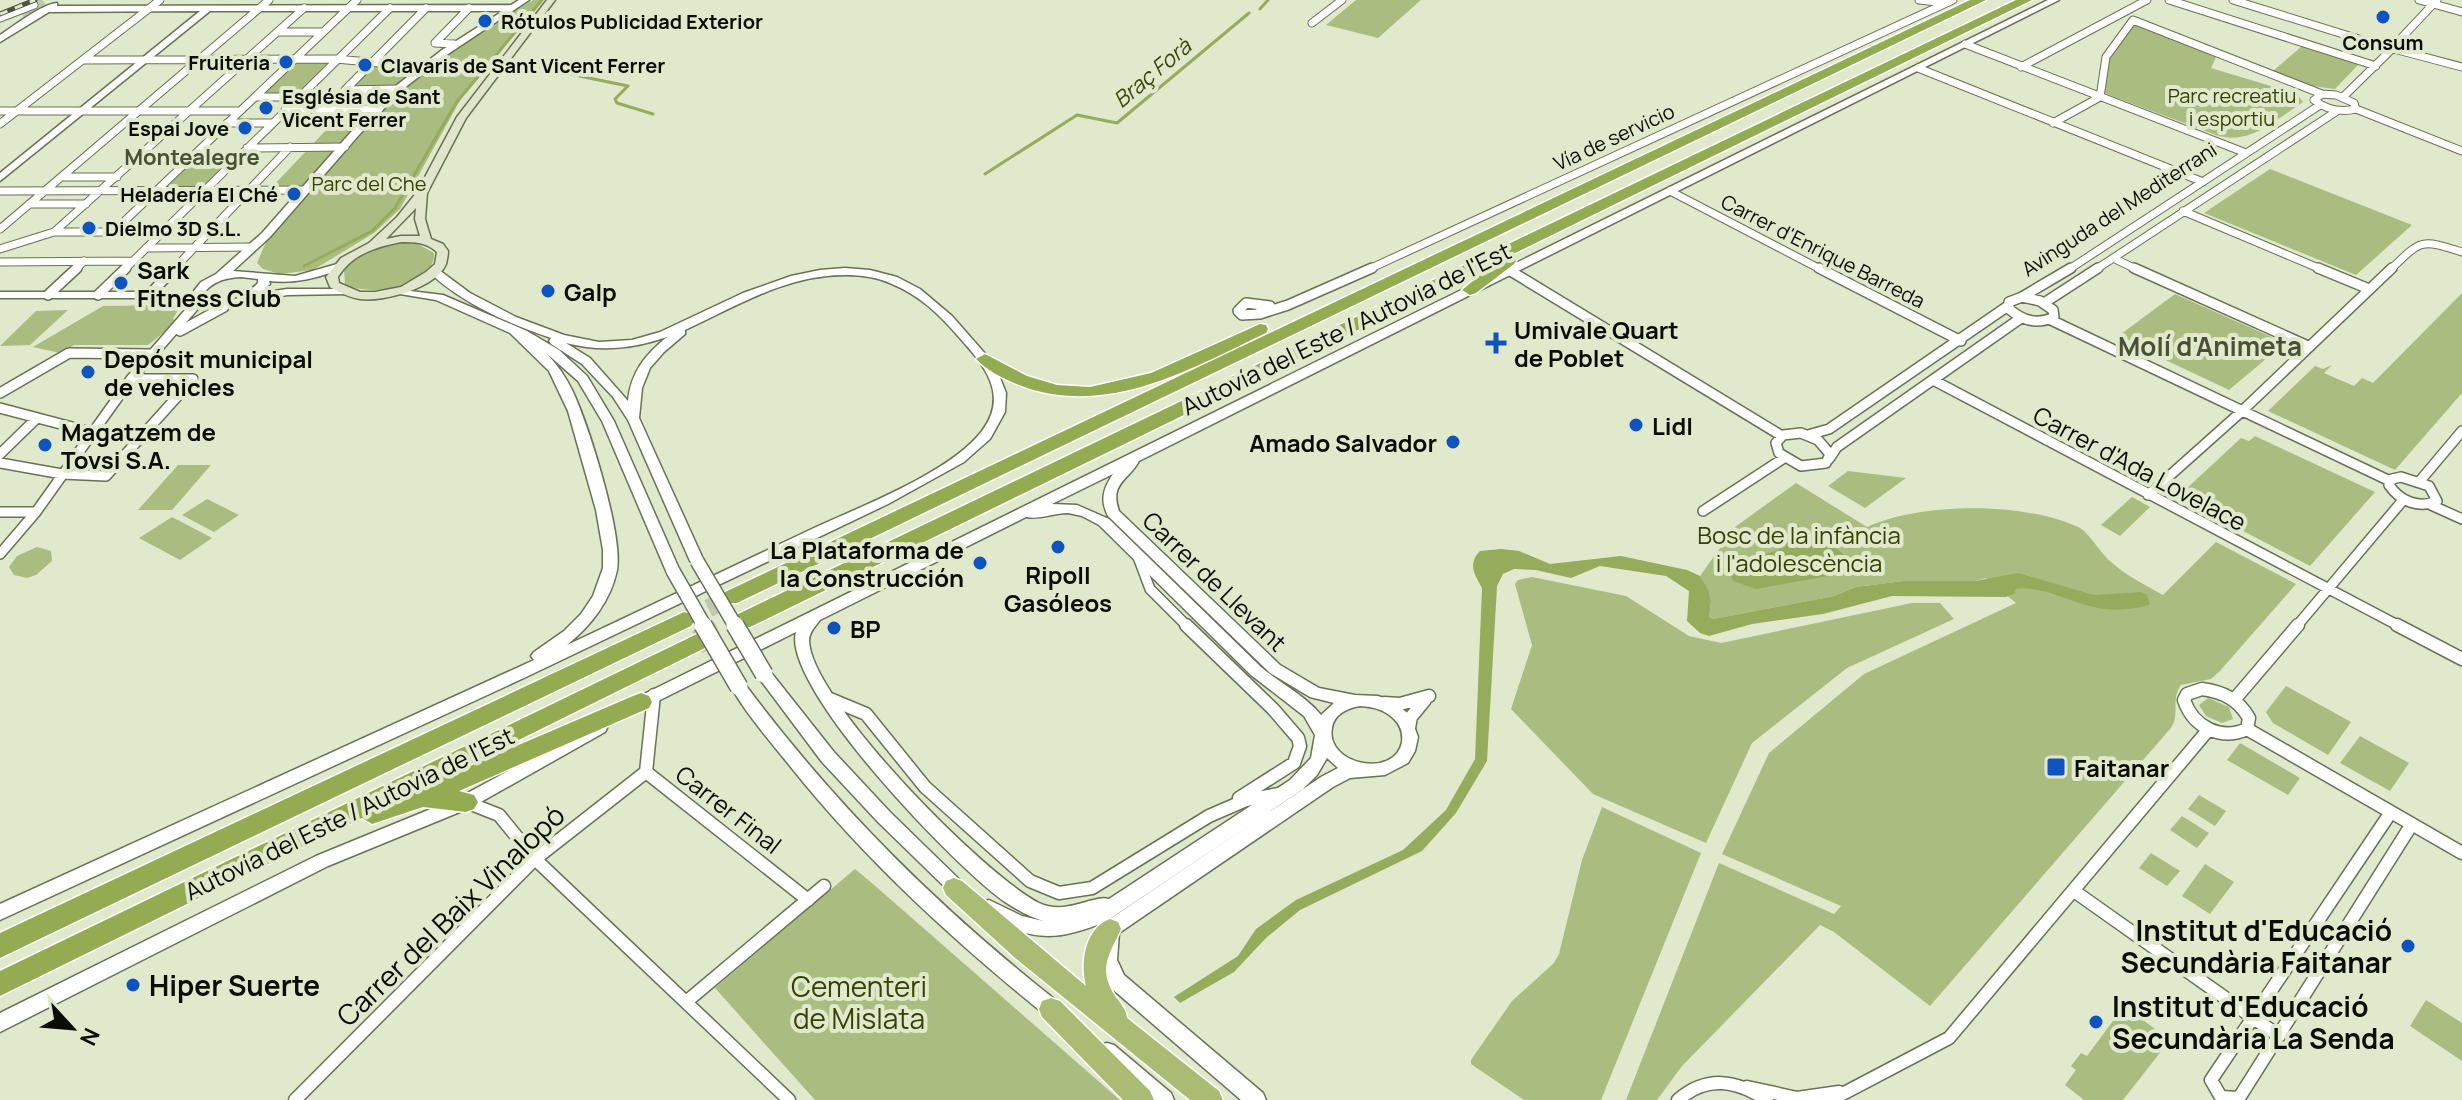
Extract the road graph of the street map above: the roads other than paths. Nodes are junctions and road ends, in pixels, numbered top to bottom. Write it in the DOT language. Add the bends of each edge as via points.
graph roads {
  1 [pos="61,0"];
  2 [pos="160,0"];
  3 [pos="218,0"];
  4 [pos="269,0"];
  5 [pos="357,0"];
  6 [pos="525,0"];
  7 [pos="551,0"];
  8 [pos="1342,0"];
  9 [pos="1908,0"];
  10 [pos="1919,0"];
  11 [pos="1980,0"];
  12 [pos="2026,0"];
  13 [pos="2055,0"];
  14 [pos="2147,0"];
  15 [pos="2169,0"];
  16 [pos="2233,0"];
  17 [pos="2419,0"];
  18 [pos="1951,1"];
  19 [pos="2435,2"];
  20 [pos="34,5"];
  21 [pos="467,5"];
  22 [pos="349,7"];
  23 [pos="260,8"];
  24 [pos="304,8"];
  25 [pos="390,8"];
  26 [pos="426,8"];
  27 [pos="514,8"];
  28 [pos="47,9"];
  29 [pos="149,9"];
  30 [pos="208,9"];
  31 [pos="2462,12"];
  32 [pos="23,16"];
  33 [pos="0,18"];
  34 [pos="1925,22"];
  35 [pos="1312,23"];
  36 [pos="0,31"];
  37 [pos="278,32"];
  38 [pos="323,32"];
  39 [pos="0,39"];
  40 [pos="454,44"];
  41 [pos="1965,44"];
  42 [pos="2391,49"];
  43 [pos="146,59"];
  44 [pos="200,59"];
  45 [pos="249,59"];
  46 [pos="295,59"];
  47 [pos="336,59"];
  48 [pos="83,60"];
  49 [pos="372,62"];
  50 [pos="2376,66"];
  51 [pos="423,67"];
  52 [pos="2021,67"];
  53 [pos="2462,67"];
  54 [pos="1918,68"];
  55 [pos="398,89"];
  56 [pos="2322,94"];
  57 [pos="255,97"];
  58 [pos="298,97"];
  59 [pos="2100,97"];
  60 [pos="2343,97"];
  61 [pos="2320,105"];
  62 [pos="379,109"];
  63 [pos="2356,109"];
  64 [pos="285,110"];
  65 [pos="0,111"];
  66 [pos="16,111"];
  67 [pos="82,111"];
  68 [pos="139,111"];
  69 [pos="190,111"];
  70 [pos="240,111"];
  71 [pos="2337,111"];
  72 [pos="227,123"];
  73 [pos="272,123"];
  74 [pos="2053,123"];
  75 [pos="0,124"];
  76 [pos="290,147"];
  77 [pos="345,147"];
  78 [pos="247,148"];
  79 [pos="2462,151"];
  80 [pos="2246,153"];
  81 [pos="239,156"];
  82 [pos="192,157"];
  83 [pos="62,177"];
  84 [pos="117,177"];
  85 [pos="0,178"];
  86 [pos="2203,182"];
  87 [pos="102,190"];
  88 [pos="157,190"];
  89 [pos="205,190"];
  90 [pos="249,190"];
  91 [pos="305,190"];
  92 [pos="1635,190"];
  93 [pos="0,191"];
  94 [pos="46,191"];
  95 [pos="1670,191"];
  96 [pos="422,193"];
  97 [pos="29,204"];
  98 [pos="86,204"];
  99 [pos="1535,211"];
  100 [pos="2183,211"];
  101 [pos="0,229"];
  102 [pos="54,232"];
  103 [pos="113,232"];
  104 [pos="162,232"];
  105 [pos="426,240"];
  106 [pos="373,245"];
  107 [pos="194,247"];
  108 [pos="253,247"];
  109 [pos="146,248"];
  110 [pos="0,249"];
  111 [pos="2462,252"];
  112 [pos="2115,259"];
  113 [pos="84,261"];
  114 [pos="133,261"];
  115 [pos="0,262"];
  116 [pos="337,267"];
  117 [pos="1509,270"];
  118 [pos="435,272"];
  119 [pos="261,276"];
  120 [pos="215,280"];
  121 [pos="2369,289"];
  122 [pos="1470,290"];
  123 [pos="398,291"];
  124 [pos="343,292"];
  125 [pos="0,295"];
  126 [pos="48,295"];
  127 [pos="98,295"];
  128 [pos="151,295"];
  129 [pos="2022,297"];
  130 [pos="248,299"];
  131 [pos="196,302"];
  132 [pos="2044,303"];
  133 [pos="2008,306"];
  134 [pos="224,307"];
  135 [pos="1260,310"];
  136 [pos="2021,318"];
  137 [pos="699,319"];
  138 [pos="2051,320"];
  139 [pos="520,328"];
  140 [pos="165,341"];
  141 [pos="1961,341"];
  142 [pos="2308,346"];
  143 [pos="151,354"];
  144 [pos="985,359"];
  145 [pos="131,379"];
  146 [pos="1935,381"];
  147 [pos="0,393"];
  148 [pos="0,408"];
  149 [pos="2241,412"];
  150 [pos="37,418"];
  151 [pos="634,420"];
  152 [pos="91,432"];
  153 [pos="143,433"];
  154 [pos="1808,435"];
  155 [pos="2461,435"];
  156 [pos="1782,436"];
  157 [pos="1148,450"];
  158 [pos="0,454"];
  159 [pos="1784,458"];
  160 [pos="1829,459"];
  161 [pos="0,463"];
  162 [pos="62,474"];
  163 [pos="2390,481"];
  164 [pos="2419,482"];
  165 [pos="2148,495"];
  166 [pos="2404,499"];
  167 [pos="2434,503"];
  168 [pos="1703,511"];
  169 [pos="0,512"];
  170 [pos="36,512"];
  171 [pos="2462,513"];
  172 [pos="2462,519"];
  173 [pos="1000,524"];
  174 [pos="3,549"];
  175 [pos="1134,552"];
  176 [pos="2328,588"];
  177 [pos="730,598"];
  178 [pos="817,614"];
  179 [pos="684,620"];
  180 [pos="743,621"];
  181 [pos="697,642"];
  182 [pos="2462,659"];
  183 [pos="503,678"];
  184 [pos="647,698"];
  185 [pos="830,699"];
  186 [pos="2234,700"];
  187 [pos="1372,701"];
  188 [pos="1409,728"];
  189 [pos="2209,729"];
  190 [pos="2247,729"];
  191 [pos="1323,739"];
  192 [pos="1362,770"];
  193 [pos="646,772"];
  194 [pos="1287,791"];
  195 [pos="422,797"];
  196 [pos="466,802"];
  197 [pos="2391,812"];
  198 [pos="1209,816"];
  199 [pos="2412,824"];
  200 [pos="2462,853"];
  201 [pos="535,859"];
  202 [pos="1153,879"];
  203 [pos="202,885"];
  204 [pos="824,886"];
  205 [pos="954,888"];
  206 [pos="2074,891"];
  207 [pos="808,900"];
  208 [pos="0,912"];
  209 [pos="50,922"];
  210 [pos="1110,929"];
  211 [pos="0,934"];
  212 [pos="0,946"];
  213 [pos="0,984"];
  214 [pos="686,1002"];
  215 [pos="1051,1009"];
  216 [pos="2253,1019"];
  217 [pos="0,1023"];
  218 [pos="2279,1036"];
  219 [pos="1136,1040"];
  220 [pos="1747,1087"];
  221 [pos="1847,1089"];
  222 [pos="295,1100"];
  223 [pos="789,1100"];
  224 [pos="1141,1100"];
  225 [pos="1164,1100"];
  226 [pos="1210,1100"];
  227 [pos="1259,1100"];
  228 [pos="1678,1100"];
  229 [pos="1767,1100"];
  230 [pos="1831,1100"];
  1 -- 28 [label="street"];
  2 -- 29 [label="street"];
  3 -- 30 [label="street"];
  4 -- 23 [label="street"];
  5 -- 22 [label="street"];
  6 -- 27 [label="street"];
  7 -- 96 [label="main road" via="462,117"];
  8 -- 35 [label="street"];
  9 -- 34 [label="street"];
  10 -- 18 [label="street"];
  11 -- 34 [label="highway, Autovía del Este / Autovia de l'Est"];
  12 -- 92 [label="highway, Autovía del Este / Autovia de l'Est"];
  13 -- 41 [label="street"];
  14 -- 52 [label="street"];
  15 -- 50 [label="street"];
  16 -- 42 [label="street"];
  17 -- 19 [label="street"];
  18 -- 34 [label="street, Vía de servicio"];
  19 -- 31 [label="street"];
  19 -- 42 [label="street"];
  20 -- 33 [label="street"];
  21 -- 26 [label="street"];
  21 -- 27 [label="street"];
  21 -- 40 [label="street" via="435,43"];
  22 -- 24 [label="street"];
  22 -- 25 [label="street"];
  22 -- 38 [label="street"];
  23 -- 24 [label="street"];
  23 -- 30 [label="street"];
  23 -- 44 [label="street"];
  24 -- 37 [label="street"];
  25 -- 26 [label="street"];
  25 -- 47 [label="street"];
  26 -- 49 [label="street"];
  27 -- 40 [label="street"];
  28 -- 29 [label="street"];
  28 -- 39 [label="street"];
  29 -- 30 [label="street"];
  29 -- 48 [label="street"];
  30 -- 43 [label="street"];
  32 -- 36 [label="street"];
  34 -- 99 [label="highway, Autovía del Este / Autovia de l'Est"];
  34 -- 135 [label="street, Vía de servicio" via="1288,305"];
  37 -- 38 [label="street"];
  37 -- 45 [label="street"];
  38 -- 46 [label="street"];
  40 -- 51 [label="street"];
  41 -- 52 [label="street"];
  41 -- 54 [label="street"];
  42 -- 50 [label="street"];
  42 -- 53 [label="street"];
  43 -- 44 [label="street"];
  43 -- 48 [label="street"];
  43 -- 67 [label="street"];
  44 -- 45 [label="street"];
  44 -- 68 [label="street"];
  45 -- 46 [label="street"];
  45 -- 69 [label="street"];
  46 -- 47 [label="street"];
  46 -- 57 [label="street"];
  47 -- 49 [label="street"];
  47 -- 58 [label="street"];
  48 -- 66 [label="street"];
  49 -- 51 [label="street"];
  49 -- 55 [label="street" via="345,90"];
  50 -- 60 [label="street"];
  51 -- 55 [label="street"];
  52 -- 59 [label="street"];
  54 -- 74 [label="street"];
  54 -- 95 [label="street"];
  55 -- 62 [label="street"];
  56 -- 59 [label="street" via="2136,20 2107,55"];
  56 -- 60 [label="street"];
  56 -- 61 [label="street" via="2314,97"];
  57 -- 58 [label="street"];
  57 -- 70 [label="street"];
  58 -- 64 [label="street"];
  59 -- 74 [label="street"];
  59 -- 80 [label="street"];
  60 -- 63 [label="street"];
  61 -- 71 [label="street"];
  61 -- 80 [label="street, Avinguda del Mediterrani"];
  62 -- 64 [label="street"];
  62 -- 77 [label="street"];
  63 -- 71 [label="street"];
  63 -- 79 [label="street"];
  64 -- 73 [label="street"];
  65 -- 66 [label="street"];
  66 -- 67 [label="street"];
  66 -- 75 [label="street"];
  67 -- 68 [label="street"];
  67 -- 85 [label="street"];
  68 -- 69 [label="street"];
  68 -- 83 [label="street"];
  69 -- 70 [label="street"];
  69 -- 84 [label="street"];
  70 -- 72 [label="street"];
  71 -- 100 [label="street, Avinguda del Mediterrani"];
  72 -- 73 [label="street"];
  72 -- 82 [label="street"];
  73 -- 78 [label="street"];
  74 -- 86 [label="street"];
  76 -- 77 [label="street"];
  76 -- 78 [label="street"];
  76 -- 90 [label="street"];
  77 -- 91 [label="street"];
  78 -- 81 [label="street"];
  80 -- 86 [label="street, Avinguda del Mediterrani"];
  81 -- 82 [label="street"];
  81 -- 89 [label="street"];
  82 -- 88 [label="street"];
  83 -- 84 [label="street"];
  83 -- 94 [label="street"];
  84 -- 87 [label="street"];
  86 -- 129 [label="street, Avinguda del Mediterrani"];
  87 -- 88 [label="street"];
  87 -- 94 [label="street"];
  87 -- 98 [label="street"];
  88 -- 89 [label="street"];
  88 -- 103 [label="street"];
  89 -- 90 [label="street"];
  89 -- 104 [label="street"];
  90 -- 91 [label="street"];
  90 -- 107 [label="street"];
  91 -- 108 [label="street"];
  92 -- 122 [label="highway" via="1615,206 1526,250"];
  92 -- 180 [label="highway, Autovía del Este / Autovia de l'Est"];
  93 -- 94 [label="street"];
  94 -- 97 [label="street"];
  95 -- 117 [label="street"];
  95 -- 141 [label="street, Carrer d'Enrique Barreda"];
  96 -- 105 [label="main road" via="420,219"];
  96 -- 106 [label="main road"];
  97 -- 98 [label="street"];
  97 -- 101 [label="street"];
  98 -- 102 [label="street"];
  99 -- 144 [label="highway" via="1516,214 1121,389 1041,389"];
  99 -- 177 [label="highway, Autovía del Este / Autovia de l'Est"];
  100 -- 112 [label="street, Avinguda del Mediterrani"];
  100 -- 121 [label="street"];
  102 -- 103 [label="street"];
  102 -- 110 [label="street"];
  103 -- 104 [label="street"];
  104 -- 109 [label="street"];
  105 -- 106 [label="main road"];
  105 -- 118 [label="main road" via="443,251"];
  106 -- 116 [label="main road"];
  107 -- 108 [label="street"];
  107 -- 109 [label="street"];
  107 -- 128 [label="street"];
  108 -- 119 [label="street" via="249,263"];
  108 -- 120 [label="street"];
  109 -- 114 [label="street"];
  111 -- 121 [label="street" via="2417,244"];
  112 -- 132 [label="street, Avinguda del Mediterrani"];
  112 -- 142 [label="street"];
  113 -- 114 [label="street"];
  113 -- 115 [label="street"];
  113 -- 126 [label="street"];
  114 -- 127 [label="street"];
  116 -- 119 [label="street" via="293,279"];
  116 -- 124 [label="main road" via="332,277"];
  117 -- 122 [label="street"];
  117 -- 156 [label="street"];
  118 -- 123 [label="main road"];
  118 -- 139 [label="street"];
  119 -- 120 [label="street" via="241,273"];
  119 -- 130 [label="street" via="264,284"];
  120 -- 128 [label="street"];
  120 -- 131 [label="street" via="198,291"];
  121 -- 142 [label="street"];
  122 -- 157 [label="street"];
  123 -- 124 [label="main road" via="367,296"];
  123 -- 139 [label="street" via="439,297"];
  124 -- 130 [label="street" via="287,292"];
  125 -- 126 [label="street"];
  126 -- 127 [label="street"];
  127 -- 128 [label="street"];
  128 -- 131 [label="street"];
  129 -- 132 [label="street"];
  129 -- 133 [label="street, Avinguda del Mediterrani"];
  130 -- 134 [label="street"];
  131 -- 134 [label="street"];
  131 -- 140 [label="street"];
  132 -- 138 [label="street" via="2055,314"];
  133 -- 136 [label="street"];
  133 -- 141 [label="street, Avinguda del Mediterrani"];
  134 -- 140 [label="street"];
  136 -- 138 [label="street"];
  136 -- 146 [label="street"];
  137 -- 139 [label="street" via="618,345 584,344"];
  137 -- 144 [label="street" via="789,279 860,273 892,279 918,292"];
  137 -- 151 [label="street" via="660,348 639,373"];
  138 -- 149 [label="street"];
  139 -- 151 [label="street" via="586,361"];
  139 -- 183 [label="street" via="568,394 596,488 611,564 603,592 588,616 548,651"];
  139 -- 215 [label="street, bridge" via="583,379 597,400 673,571 739,687 800,768 860,837"];
  140 -- 143 [label="street"];
  141 -- 154 [label="street, Avinguda del Mediterrani" via="1829,429"];
  142 -- 149 [label="street"];
  143 -- 145 [label="street"];
  143 -- 147 [label="street" via="69,353"];
  144 -- 183 [label="street" via="1001,402 989,432 963,457 860,512"];
  145 -- 152 [label="street"];
  145 -- 153 [label="street" via="193,379"];
  146 -- 160 [label="street" via="1837,447"];
  146 -- 165 [label="street, Carrer d'Ada Lovelace"];
  148 -- 150 [label="street"];
  149 -- 163 [label="street"];
  149 -- 165 [label="street"];
  150 -- 152 [label="street"];
  150 -- 158 [label="street"];
  151 -- 205 [label="street, bridge" via="697,561 764,674 828,757"];
  152 -- 153 [label="street"];
  152 -- 162 [label="street"];
  153 -- 162 [label="street" via="106,476"];
  154 -- 156 [label="street"];
  154 -- 160 [label="street" via="1823,443"];
  155 -- 164 [label="street"];
  156 -- 159 [label="street" via="1776,443"];
  157 -- 173 [label="street"];
  157 -- 187 [label="street, Carrer de Llevant" via="1115,479 1108,500 1113,513 1290,680 1328,698"];
  159 -- 160 [label="street" via="1814,467"];
  159 -- 168 [label="street"];
  161 -- 162 [label="street"];
  162 -- 170 [label="street"];
  163 -- 164 [label="street" via="2401,477"];
  163 -- 166 [label="street" via="2390,488"];
  164 -- 167 [label="street" via="2432,489"];
  165 -- 176 [label="street, Carrer d'Ada Lovelace"];
  166 -- 167 [label="street"];
  166 -- 176 [label="street"];
  167 -- 171 [label="street"];
  167 -- 172 [label="street"];
  169 -- 170 [label="street"];
  170 -- 174 [label="street"];
  173 -- 175 [label="street, Carrer de Llevant" via="1044,509 1084,511 1104,522"];
  173 -- 178 [label="street"];
  175 -- 191 [label="street, Carrer de Llevant" via="1259,674 1309,711"];
  175 -- 198 [label="street, Carrer de Llevant" via="1150,589 1273,709 1300,746 1294,763"];
  176 -- 182 [label="street, Carrer d'Ada Lovelace"];
  176 -- 186 [label="street"];
  178 -- 184 [label="street"];
  178 -- 185 [label="street" via="804,629 802,647"];
  179 -- 209 [label="highway, Autovía del Este / Autovia de l'Est"];
  181 -- 203 [label="highway, Autovía del Este / Autovia de l'Est"];
  183 -- 208 [label="street"];
  184 -- 193 [label="street, Carrer Final"];
  184 -- 195 [label="highway"];
  184 -- 196 [label="street"];
  185 -- 198 [label="street" via="866,714 925,787 962,822 1030,881 1059,893 1092,888"];
  185 -- 202 [label="street" via="935,830 1021,904 1040,913 1074,915"];
  186 -- 189 [label="street" via="2212,690 2187,694 2185,708"];
  186 -- 190 [label="street" via="2249,718"];
  187 -- 188 [label="street" via="1392,708"];
  187 -- 188 [label="street" via="1400,704 1429,696 1411,717"];
  187 -- 191 [label="street" via="1338,707 1329,716"];
  188 -- 192 [label="street" via="1411,740 1400,760"];
  189 -- 190 [label="street" via="2236,734"];
  189 -- 206 [label="street"];
  190 -- 197 [label="street"];
  191 -- 192 [label="street" via="1336,759"];
  191 -- 194 [label="street" via="1310,773"];
  192 -- 210 [label="street" via="1327,782"];
  193 -- 201 [label="street, Carrer del Baix Vinalopó"];
  193 -- 207 [label="street, Carrer Final"];
  194 -- 198 [label="street" via="1238,802"];
  194 -- 202 [label="street"];
  195 -- 196 [label="highway"];
  195 -- 203 [label="highway" via="390,806 239,878"];
  196 -- 201 [label="street" via="499,815"];
  196 -- 217 [label="street" via="322,861"];
  197 -- 199 [label="street"];
  197 -- 216 [label="street"];
  199 -- 200 [label="street"];
  199 -- 218 [label="street"];
  201 -- 214 [label="street"];
  201 -- 222 [label="street, Carrer del Baix Vinalopó"];
  202 -- 205 [label="street" via="1099,916 1039,930 1019,925"];
  203 -- 213 [label="highway, Autovía del Este / Autovia de l'Est"];
  204 -- 207 [label="street"];
  205 -- 219 [label="highway"];
  206 -- 216 [label="street"];
  206 -- 221 [label="street" via="1949,1038"];
  207 -- 214 [label="street"];
  209 -- 211 [label="highway"];
  209 -- 212 [label="highway, Autovía del Este / Autovia de l'Est"];
  210 -- 219 [label="highway" via="1099,941 1094,976 1108,1007"];
  210 -- 227 [label="street" via="1108,960 1117,981"];
  214 -- 223 [label="street"];
  215 -- 224 [label="highway"];
  215 -- 225 [label="street"];
  216 -- 218 [label="street"];
  216 -- 218 [label="street" via="2211,1080 2221,1097 2239,1098"];
  219 -- 226 [label="highway"];
  220 -- 221 [label="street" via="1797,1098"];
  220 -- 228 [label="street" via="1707,1081"];
  220 -- 229 [label="street"];
  221 -- 230 [label="street"];
}
